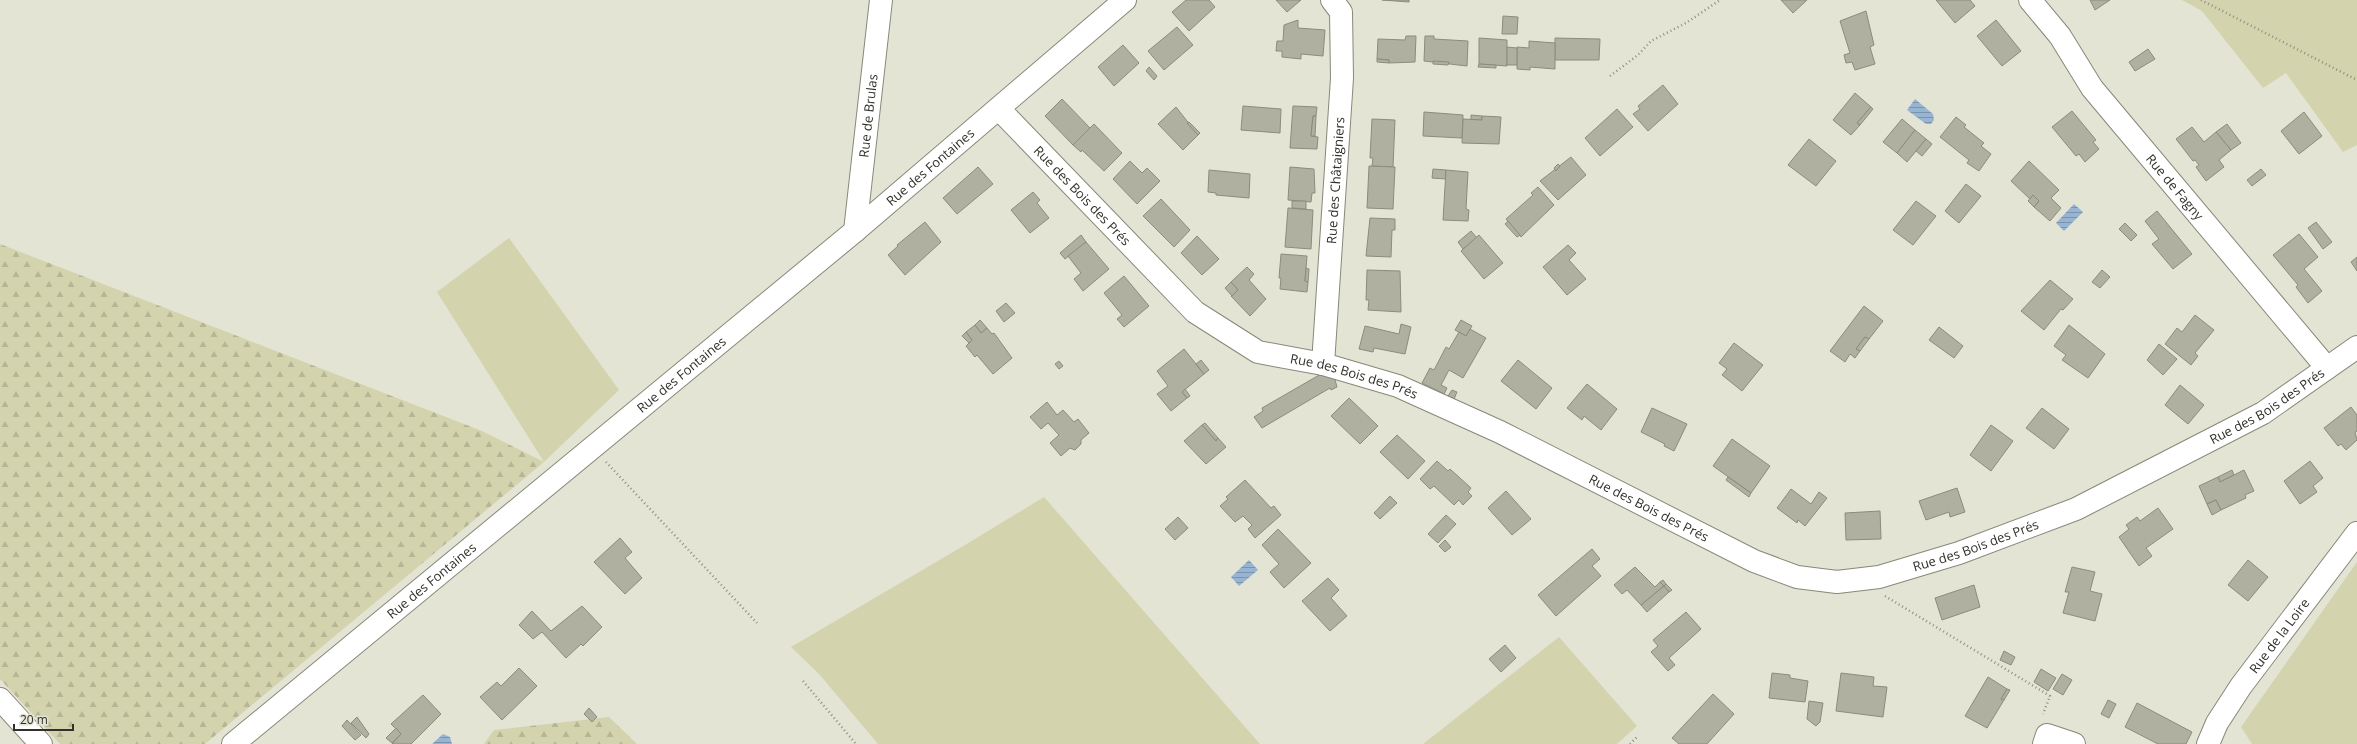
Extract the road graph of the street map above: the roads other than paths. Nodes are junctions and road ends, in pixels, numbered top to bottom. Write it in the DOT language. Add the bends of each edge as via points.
graph roads {
  1 [pos="881,0"];
  2 [pos="1125,0"];
  3 [pos="1332,0"];
  4 [pos="2030,0"];
  5 [pos="999,109"];
  6 [pos="855,231"];
  7 [pos="2357,347"];
  8 [pos="1323,364"];
  9 [pos="2327,368"];
  10 [pos="2357,533"];
  11 [pos="0,699"];
  12 [pos="2045,740"];
  13 [pos="41,744"];
  14 [pos="233,744"];
  15 [pos="2074,744"];
  16 [pos="2208,744"];
  1 -- 6 [label="street, Rue de Brulas"];
  2 -- 5 [label="street, Rue des Fontaines"];
  3 -- 8 [label="street, Rue des Châtaigniers" via="1342,12 1342,78"];
  4 -- 9 [label="street, Rue de Fagny" via="2060,36 2092,88"];
  5 -- 6 [label="street, Rue des Fontaines"];
  5 -- 8 [label="street, Rue des Bois des Prés" via="1195,312 1258,352"];
  6 -- 14 [label="street, Rue des Fontaines"];
  7 -- 9 [label="street, Rue des Bois des Prés"];
  8 -- 9 [label="street, Rue des Bois des Prés" via="1398,386 1500,432 1754,561 1797,577 1837,582 1879,577 1959,553 2076,509 2262,413"];
  10 -- 16 [label="street, Rue de la Loire" via="2241,686 2217,723"];
  11 -- 13 [label="street"];
  12 -- 15 [label="street"];
}
